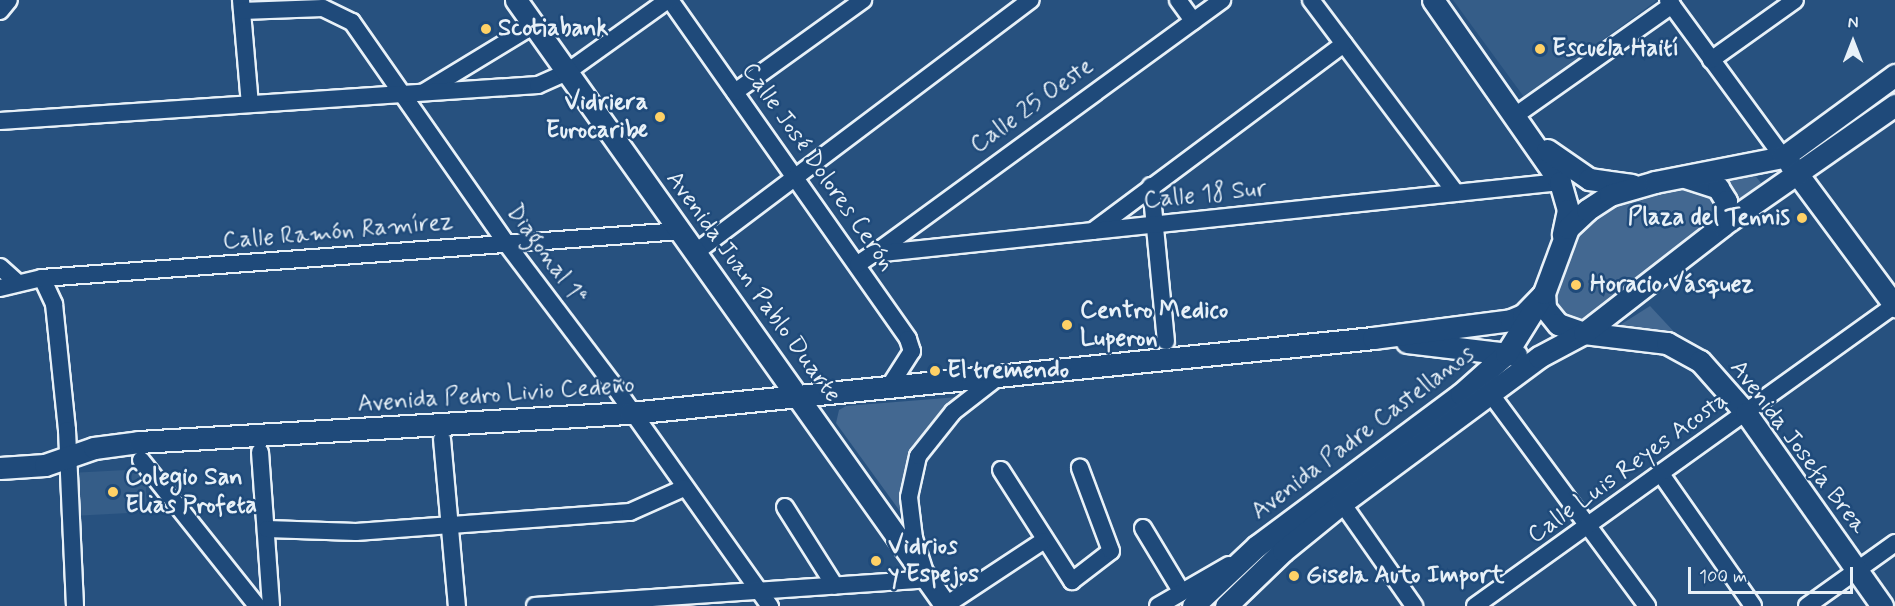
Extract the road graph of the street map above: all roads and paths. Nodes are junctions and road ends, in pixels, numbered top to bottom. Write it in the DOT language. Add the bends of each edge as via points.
graph roads {
  1 [pos="9,0"];
  2 [pos="516,0"];
  3 [pos="669,0"];
  4 [pos="863,0"];
  5 [pos="1031,0"];
  6 [pos="1178,0"];
  7 [pos="1222,0"];
  8 [pos="1311,0"];
  9 [pos="1433,0"];
  10 [pos="1795,0"];
  11 [pos="1670,2"];
  12 [pos="241,5"];
  13 [pos="0,11"];
  14 [pos="1193,21"];
  15 [pos="534,26"];
  16 [pos="1344,44"];
  17 [pos="1712,60"];
  18 [pos="567,72"];
  19 [pos="1895,75"];
  20 [pos="423,92"];
  21 [pos="735,92"];
  22 [pos="405,93"];
  23 [pos="250,104"];
  24 [pos="1895,105"];
  25 [pos="1516,115"];
  26 [pos="0,121"];
  27 [pos="1533,138"];
  28 [pos="1783,157"];
  29 [pos="1800,174"];
  30 [pos="796,176"];
  31 [pos="1681,176"];
  32 [pos="1560,182"];
  33 [pos="1655,182"];
  34 [pos="1151,186"];
  35 [pos="1456,193"];
  36 [pos="1155,224"];
  37 [pos="1723,225"];
  38 [pos="681,231"];
  39 [pos="1092,232"];
  40 [pos="506,243"];
  41 [pos="1562,244"];
  42 [pos="696,252"];
  43 [pos="873,254"];
  44 [pos="858,264"];
  45 [pos="0,267"];
  46 [pos="42,278"];
  47 [pos="18,283"];
  48 [pos="0,288"];
  49 [pos="1544,293"];
  50 [pos="1895,306"];
  51 [pos="1584,333"];
  52 [pos="1373,338"];
  53 [pos="1166,341"];
  54 [pos="1449,346"];
  55 [pos="1506,354"];
  56 [pos="1539,357"];
  57 [pos="998,377"];
  58 [pos="889,387"];
  59 [pos="1490,393"];
  60 [pos="1461,394"];
  61 [pos="800,396"];
  62 [pos="630,412"];
  63 [pos="1746,413"];
  64 [pos="442,439"];
  65 [pos="260,452"];
  66 [pos="68,459"];
  67 [pos="141,460"];
  68 [pos="0,468"];
  69 [pos="1080,468"];
  70 [pos="1001,470"];
  71 [pos="1661,474"];
  72 [pos="684,488"];
  73 [pos="1342,503"];
  74 [pos="785,507"];
  75 [pos="450,527"];
  76 [pos="1589,527"];
  77 [pos="1143,528"];
  78 [pos="267,529"];
  79 [pos="1043,542"];
  80 [pos="1895,543"];
  81 [pos="1857,570"];
  82 [pos="927,579"];
  83 [pos="836,586"];
  84 [pos="760,591"];
  85 [pos="1192,599"];
  86 [pos="75,606"];
  87 [pos="257,606"];
  88 [pos="271,606"];
  89 [pos="457,606"];
  90 [pos="535,606"];
  91 [pos="770,606"];
  92 [pos="946,606"];
  93 [pos="1158,606"];
  94 [pos="1226,606"];
  95 [pos="1414,606"];
  96 [pos="1476,606"];
  97 [pos="1647,606"];
  98 [pos="1754,606"];
  99 [pos="1808,606"];
  100 [pos="1882,606"];
  1 -- 13 [label="street"];
  2 -- 15 [label="main road, Avenida Juan Pablo Duarte"];
  3 -- 18 [label="street"];
  3 -- 21 [label="street, Calle José Dolores Cerón"];
  4 -- 21 [label="street"];
  5 -- 30 [label="street"];
  6 -- 14 [label="street"];
  7 -- 14 [label="street, Calle 25 Oeste"];
  8 -- 16 [label="street"];
  9 -- 25 [label="main road"];
  10 -- 17 [label="street"];
  11 -- 17 [label="street"];
  11 -- 25 [label="street"];
  12 -- 22 [label="street, Diagonal 1ª" via="323,8 338,14 352,22"];
  12 -- 23 [label="street"];
  14 -- 43 [label="street, Calle 25 Oeste"];
  15 -- 18 [label="main road, Avenida Juan Pablo Duarte"];
  15 -- 20 [label="street"];
  16 -- 34 [label="street"];
  16 -- 35 [label="street"];
  17 -- 28 [label="street"];
  18 -- 20 [label="street" via="538,85 512,89"];
  18 -- 38 [label="main road, Avenida Juan Pablo Duarte"];
  19 -- 28 [label="main road, Avenida Padre Castellanos"];
  20 -- 22 [label="street"];
  21 -- 30 [label="street, Calle José Dolores Cerón"];
  22 -- 23 [label="street"];
  22 -- 40 [label="street, Diagonal 1ª"];
  23 -- 26 [label="street"];
  24 -- 29 [label="main road, Avenida Padre Castellanos"];
  25 -- 27 [label="main road"];
  27 -- 32 [label="main road"];
  27 -- 33 [label="main road" via="1563,164 1589,179 1621,186"];
  28 -- 29 [label="main road"];
  28 -- 31 [label="main road, Avenida Padre Castellanos"];
  29 -- 37 [label="main road, Avenida Padre Castellanos"];
  29 -- 50 [label="main road"];
  30 -- 42 [label="street"];
  30 -- 44 [label="street, Calle José Dolores Cerón"];
  31 -- 33 [label="main road, Avenida Padre Castellanos"];
  31 -- 37 [label="main road" via="1718,188 1726,201"];
  32 -- 35 [label="street, Calle 18 Sur"];
  32 -- 41 [label="main road" via="1568,210"];
  33 -- 41 [label="main road, Avenida Padre Castellanos" via="1610,195 1587,210 1568,228"];
  34 -- 36 [label="street"];
  34 -- 39 [label="street"];
  35 -- 36 [label="street, Calle 18 Sur"];
  36 -- 39 [label="street, Calle 18 Sur"];
  36 -- 53 [label="street"];
  37 -- 51 [label="main road, Avenida Padre Castellanos"];
  38 -- 40 [label="street, Calle Ramón Ramírez"];
  38 -- 42 [label="main road, Avenida Juan Pablo Duarte"];
  39 -- 43 [label="street, Calle 18 Sur"];
  40 -- 46 [label="street, Calle Ramón Ramírez"];
  40 -- 62 [label="street, Diagonal 1ª"];
  41 -- 49 [label="main road, Avenida Padre Castellanos"];
  42 -- 61 [label="main road, Avenida Juan Pablo Duarte"];
  43 -- 44 [label="street, Calle 18 Sur"];
  44 -- 58 [label="street, Calle José Dolores Cerón" via="912,351"];
  45 -- 47 [label="street"];
  46 -- 47 [label="street, Calle Ramón Ramírez"];
  46 -- 66 [label="street" via="54,304"];
  47 -- 48 [label="street, Calle Ramón Ramírez"];
  49 -- 51 [label="main road, Avenida Josefa Brea" via="1545,308 1558,324"];
  49 -- 52 [label="main road, Avenida Pedro Livio Cedeño" via="1523,315 1511,320"];
  49 -- 55 [label="main road, Avenida Padre Castellanos"];
  50 -- 63 [label="street, Calle Luis Reyes Acosta"];
  51 -- 56 [label="main road, Avenida Padre Castellanos"];
  51 -- 63 [label="main road, Avenida Josefa Brea" via="1667,343 1700,361"];
  52 -- 54 [label="main road"];
  52 -- 57 [label="main road, Avenida Pedro Livio Cedeño"];
  54 -- 55 [label="main road"];
  54 -- 60 [label="main road" via="1470,361 1471,380"];
  55 -- 56 [label="main road"];
  55 -- 60 [label="main road, Avenida Padre Castellanos"];
  56 -- 59 [label="main road, Avenida Padre Castellanos"];
  57 -- 58 [label="main road, Avenida Pedro Livio Cedeño"];
  57 -- 82 [label="street" via="953,412 918,456 909,497 914,538"];
  58 -- 61 [label="main road, Avenida Pedro Livio Cedeño"];
  59 -- 73 [label="main road, Avenida Padre Castellanos"];
  59 -- 76 [label="street"];
  60 -- 85 [label="main road, Avenida Padre Castellanos"];
  61 -- 62 [label="main road, Avenida Pedro Livio Cedeño"];
  61 -- 82 [label="main road, Avenida Juan Pablo Duarte"];
  62 -- 66 [label="main road, Avenida Pedro Livio Cedeño" via="139,442 94,448"];
  62 -- 72 [label="street, Diagonal 1ª"];
  63 -- 71 [label="street, Calle Luis Reyes Acosta"];
  63 -- 81 [label="main road, Avenida Josefa Brea"];
  64 -- 75 [label="street"];
  65 -- 78 [label="street"];
  66 -- 68 [label="main road, Avenida Pedro Livio Cedeño"];
  66 -- 86 [label="street"];
  67 -- 87 [label="street"];
  69 -- 79 [label="street" via="1110,553 1070,580"];
  70 -- 79 [label="street"];
  71 -- 76 [label="street, Calle Luis Reyes Acosta"];
  71 -- 98 [label="street"];
  72 -- 75 [label="street" via="630,512"];
  72 -- 84 [label="street, Diagonal 1ª"];
  73 -- 94 [label="main road, Avenida Padre Castellanos" via="1283,551"];
  73 -- 95 [label="street"];
  74 -- 83 [label="street"];
  75 -- 78 [label="street" via="356,532"];
  75 -- 89 [label="street"];
  76 -- 96 [label="street, Calle Luis Reyes Acosta"];
  76 -- 97 [label="street"];
  77 -- 85 [label="street"];
  78 -- 88 [label="street"];
  79 -- 92 [label="street"];
  80 -- 81 [label="street"];
  81 -- 99 [label="street"];
  81 -- 100 [label="main road, Avenida Josefa Brea"];
  82 -- 83 [label="street"];
  82 -- 92 [label="main road, Avenida Juan Pablo Duarte"];
  83 -- 84 [label="street"];
  84 -- 90 [label="street"];
  84 -- 91 [label="street, Diagonal 1ª"];
  85 -- 93 [label="street"];
}
